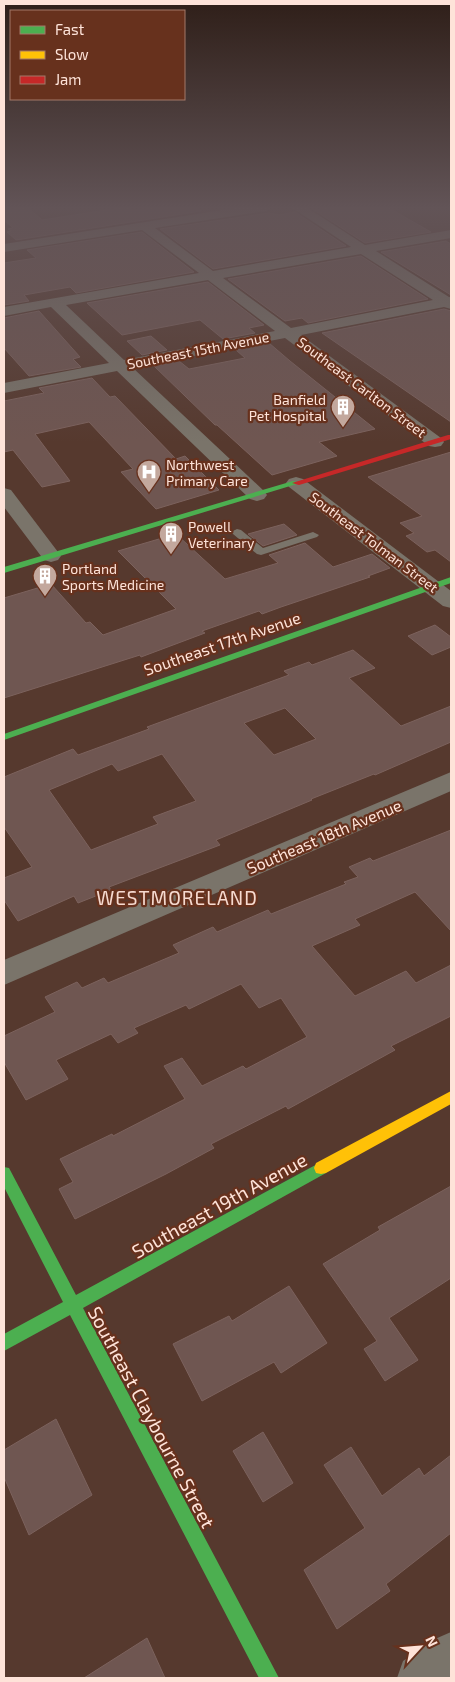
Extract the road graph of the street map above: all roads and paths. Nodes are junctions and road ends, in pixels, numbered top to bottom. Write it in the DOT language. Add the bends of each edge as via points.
graph roads {
  1 [pos="149,285"];
  2 [pos="224,285"];
  3 [pos="422,285"];
  4 [pos="54,302"];
  5 [pos="449,302"];
  6 [pos="4,311"];
  7 [pos="288,332"];
  8 [pos="121,365"];
  9 [pos="4,388"];
  10 [pos="451,437"];
  11 [pos="435,442"];
  12 [pos="296,483"];
  13 [pos="4,494"];
  14 [pos="257,495"];
  15 [pos="237,532"];
  16 [pos="313,535"];
  17 [pos="51,556"];
  18 [pos="4,570"];
  19 [pos="442,583"];
  20 [pos="451,601"];
  21 [pos="4,737"];
  22 [pos="451,782"];
  23 [pos="4,973"];
  24 [pos="451,1097"];
  25 [pos="4,1173"];
  26 [pos="74,1305"];
  27 [pos="4,1343"];
  28 [pos="451,1655"];
  29 [pos="269,1678"];
  30 [pos="420,1678"];
  1 -- 4 [label="street"];
  2 -- 7 [label="street, Southeast Carlton Street"];
  3 -- 5 [label="street"];
  4 -- 6 [label="street"];
  4 -- 8 [label="street"];
  5 -- 7 [label="street, Southeast 15th Avenue"];
  7 -- 8 [label="street, Southeast 15th Avenue"];
  7 -- 11 [label="street, Southeast Carlton Street"];
  8 -- 9 [label="street, Southeast 15th Avenue"];
  8 -- 14 [label="street"];
  10 -- 11 [label="street"];
  11 -- 12 [label="street"];
  12 -- 14 [label="street"];
  12 -- 19 [label="street, Southeast Tolman Street"];
  13 -- 17 [label="street"];
  14 -- 17 [label="street"];
  15 -- 16 [label="lane" via="260,552"];
  17 -- 18 [label="street"];
  19 -- 20 [label="street, Southeast Tolman Street"];
  19 -- 21 [label="street, Southeast 17th Avenue"];
  22 -- 23 [label="street, Southeast 18th Avenue"];
  24 -- 26 [label="street, Southeast 19th Avenue"];
  25 -- 26 [label="street, Southeast Claybourne Street"];
  26 -- 27 [label="street, Southeast 19th Avenue"];
  26 -- 29 [label="street, Southeast Claybourne Street"];
  28 -- 30 [label="street"];
}
